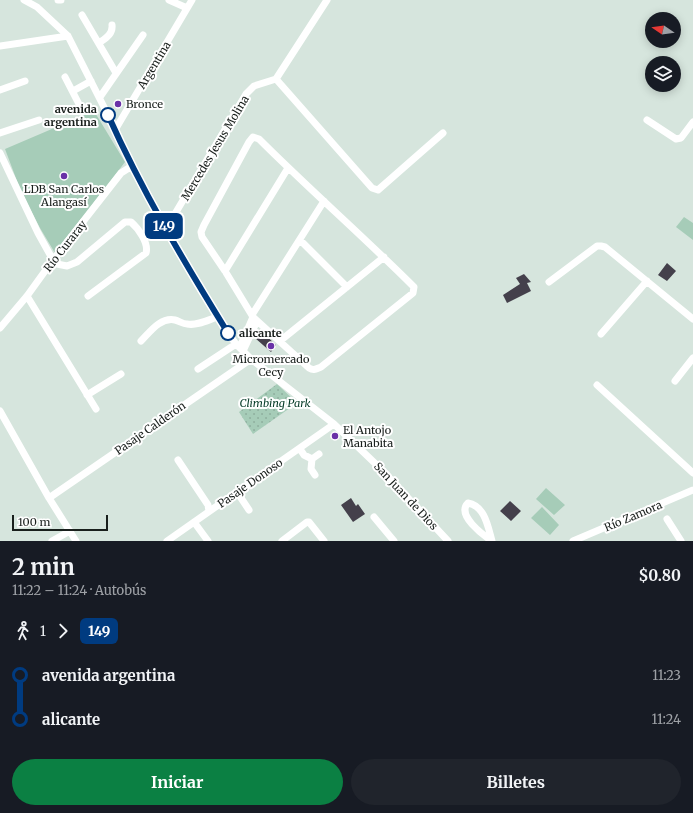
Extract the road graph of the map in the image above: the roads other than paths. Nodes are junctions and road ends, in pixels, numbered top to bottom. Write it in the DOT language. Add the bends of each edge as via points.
graph roads {
  1 [pos="24,0"];
  2 [pos="58,0"];
  3 [pos="61,0"];
  4 [pos="169,0"];
  5 [pos="192,0"];
  6 [pos="327,0"];
  7 [pos="187,8"];
  8 [pos="82,15"];
  9 [pos="112,25"];
  10 [pos="143,35"];
  11 [pos="68,36"];
  12 [pos="99,43"];
  13 [pos="0,46"];
  14 [pos="116,73"];
  15 [pos="65,77"];
  16 [pos="276,79"];
  17 [pos="25,81"];
  18 [pos="91,81"];
  19 [pos="0,90"];
  20 [pos="73,91"];
  21 [pos="100,98"];
  22 [pos="82,110"];
  23 [pos="38,120"];
  24 [pos="647,120"];
  25 [pos="693,122"];
  26 [pos="115,130"];
  27 [pos="0,133"];
  28 [pos="443,133"];
  29 [pos="0,153"];
  30 [pos="132,166"];
  31 [pos="288,168"];
  32 [pos="324,201"];
  33 [pos="166,229"];
  34 [pos="300,240"];
  35 [pos="384,257"];
  36 [pos="53,260"];
  37 [pos="225,271"];
  38 [pos="647,281"];
  39 [pos="549,282"];
  40 [pos="347,287"];
  41 [pos="27,296"];
  42 [pos="88,296"];
  43 [pos="218,317"];
  44 [pos="254,318"];
  45 [pos="693,319"];
  46 [pos="0,328"];
  47 [pos="601,334"];
  48 [pos="141,341"];
  49 [pos="280,341"];
  50 [pos="240,347"];
  51 [pos="693,358"];
  52 [pos="251,359"];
  53 [pos="198,369"];
  54 [pos="121,374"];
  55 [pos="675,381"];
  56 [pos="597,385"];
  57 [pos="87,395"];
  58 [pos="96,409"];
  59 [pos="0,411"];
  60 [pos="334,424"];
  61 [pos="300,449"];
  62 [pos="319,454"];
  63 [pos="312,459"];
  64 [pos="178,460"];
  65 [pos="693,473"];
  66 [pos="315,475"];
  67 [pos="693,490"];
  68 [pos="237,492"];
  69 [pos="49,498"];
  70 [pos="249,510"];
  71 [pos="209,511"];
  72 [pos="374,518"];
  73 [pos="667,519"];
  74 [pos="194,522"];
  75 [pos="70,531"];
  76 [pos="52,541"];
  77 [pos="76,541"];
  78 [pos="167,541"];
  79 [pos="208,541"];
  80 [pos="282,541"];
  81 [pos="324,541"];
  82 [pos="394,541"];
  83 [pos="448,541"];
  84 [pos="492,541"];
  85 [pos="573,541"];
  86 [pos="681,541"];
  1 -- 11 [label="street, San Juan de Dios" via="37,7"];
  2 -- 3 [label="street"];
  4 -- 7 [label="street"];
  5 -- 7 [label="street, Argentina"];
  6 -- 16 [label="street"];
  7 -- 26 [label="street, Argentina"];
  8 -- 12 [label="street"];
  9 -- 12 [label="street" via="110,34"];
  10 -- 14 [label="street"];
  11 -- 13 [label="street"];
  11 -- 18 [label="street, San Juan de Dios"];
  12 -- 14 [label="street"];
  14 -- 21 [label="street"];
  15 -- 20 [label="street"];
  16 -- 28 [label="street" via="372,188 378,190"];
  16 -- 33 [label="street, Mercedes Jesus Molina" via="254,86 246,94"];
  17 -- 19 [label="street"];
  18 -- 20 [label="street"];
  18 -- 21 [label="street, San Juan de Dios"];
  20 -- 22 [label="street"];
  21 -- 26 [label="street, San Juan de Dios"];
  23 -- 27 [label="street"];
  24 -- 25 [label="street" via="676,139 680,138"];
  26 -- 30 [label="street, San Juan de Dios"];
  29 -- 36 [label="street"];
  30 -- 33 [label="street, San Juan de Dios"];
  30 -- 36 [label="street, Río Curaray" via="121,173"];
  31 -- 32 [label="street"];
  31 -- 37 [label="street"];
  31 -- 37 [label="street" via="259,139 253,137 249,142 201,232"];
  32 -- 34 [label="street"];
  32 -- 35 [label="street"];
  33 -- 43 [label="street, San Juan de Dios"];
  34 -- 40 [label="street"];
  34 -- 44 [label="street"];
  35 -- 40 [label="street"];
  35 -- 49 [label="street" via="414,287 413,293 316,370 309,368"];
  36 -- 41 [label="street, Río Curaray"];
  36 -- 42 [label="street" via="62,266 71,265 88,254 120,225 128,221 133,223 148,248 146,253"];
  37 -- 44 [label="street"];
  38 -- 39 [label="street" via="605,247 597,246"];
  38 -- 45 [label="street"];
  38 -- 47 [label="street"];
  40 -- 49 [label="street"];
  41 -- 46 [label="street, Río Curaray"];
  41 -- 57 [label="street"];
  43 -- 48 [label="street" via="194,324 166,321 156,325"];
  43 -- 50 [label="street, San Juan de Dios"];
  44 -- 49 [label="street"];
  44 -- 50 [label="street"];
  50 -- 52 [label="street, San Juan de Dios"];
  50 -- 53 [label="street"];
  51 -- 55 [label="street"];
  52 -- 60 [label="street, San Juan de Dios"];
  52 -- 69 [label="street, Pasaje Calderón"];
  54 -- 57 [label="street"];
  56 -- 65 [label="street"];
  57 -- 58 [label="street"];
  59 -- 69 [label="street"];
  60 -- 61 [label="street, Pasaje Donoso"];
  60 -- 83 [label="street, San Juan de Dios" via="382,470"];
  61 -- 63 [label="street" via="304,455"];
  61 -- 68 [label="street, Pasaje Donoso"];
  62 -- 63 [label="street"];
  63 -- 66 [label="street" via="311,469"];
  64 -- 71 [label="street" via="208,505"];
  67 -- 85 [label="street, Río Zamora"];
  68 -- 70 [label="street"];
  68 -- 71 [label="street, Pasaje Donoso"];
  69 -- 75 [label="street"];
  71 -- 74 [label="street, Pasaje Donoso"];
  72 -- 82 [label="street"];
  73 -- 86 [label="street"];
  74 -- 78 [label="street, Pasaje Donoso"];
  74 -- 79 [label="street"];
  75 -- 76 [label="street"];
  75 -- 77 [label="street"];
  80 -- 81 [label="street" via="309,522"];
  84 -- 84 [label="street" via="482,513 474,504 468,502 464,510 469,520 478,531"];
}
